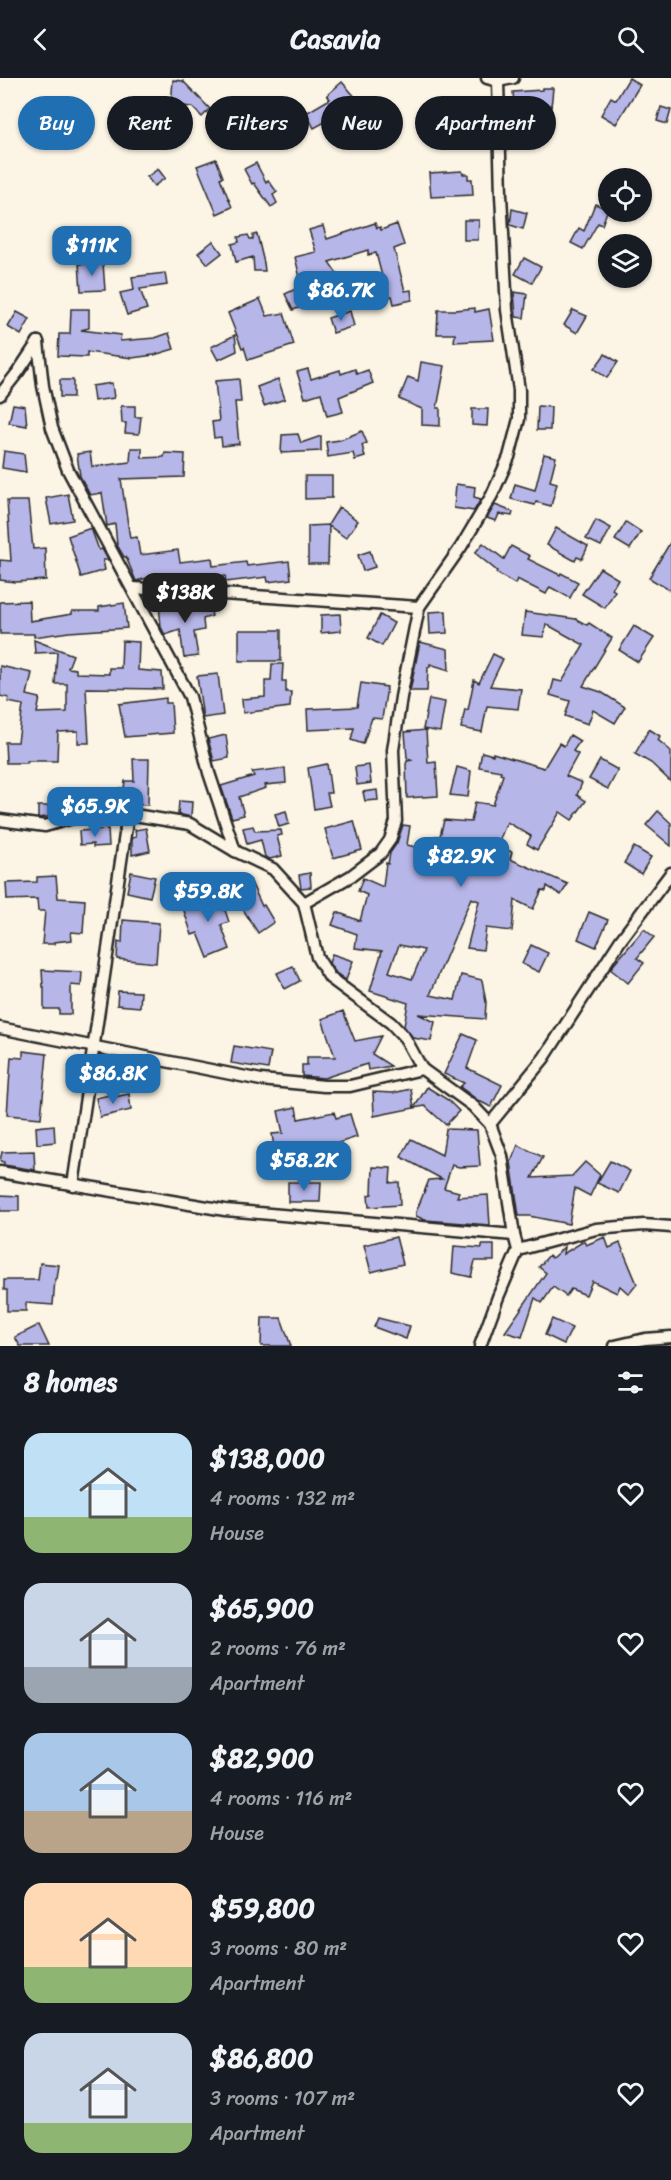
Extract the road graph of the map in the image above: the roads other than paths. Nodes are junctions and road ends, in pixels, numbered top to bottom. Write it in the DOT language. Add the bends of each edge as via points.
graph roads {
  1 [pos="513,78"];
  2 [pos="493,80"];
  3 [pos="0,395"];
  4 [pos="133,588"];
  5 [pos="419,608"];
  6 [pos="128,814"];
  7 [pos="0,820"];
  8 [pos="235,851"];
  9 [pos="671,873"];
  10 [pos="304,903"];
  11 [pos="0,1028"];
  12 [pos="92,1045"];
  13 [pos="422,1069"];
  14 [pos="490,1124"];
  15 [pos="0,1172"];
  16 [pos="73,1185"];
  17 [pos="671,1227"];
  18 [pos="514,1235"];
  19 [pos="518,1250"];
  20 [pos="671,1337"];
  21 [pos="480,1346"];
  22 [pos="615,1346"];
  1 -- 2 [label="street"];
  2 -- 5 [label="street" via="507,310 519,390 519,419 509,457 492,495"];
  3 -- 4 [label="street" via="38,342 52,428 68,470"];
  4 -- 5 [label="street"];
  4 -- 8 [label="street" via="190,697"];
  5 -- 10 [label="street" via="393,750 396,821 390,840 380,854 351,876"];
  6 -- 7 [label="street" via="82,815 45,826"];
  6 -- 8 [label="street" via="190,824"];
  6 -- 12 [label="street"];
  8 -- 10 [label="street" via="273,869"];
  9 -- 14 [label="street" via="620,941 544,1058"];
  10 -- 13 [label="street" via="317,957 330,978 391,1023 405,1038"];
  11 -- 12 [label="street"];
  12 -- 13 [label="street" via="261,1080 324,1086 351,1086"];
  12 -- 16 [label="street"];
  13 -- 14 [label="street" via="473,1106"];
  14 -- 18 [label="street" via="502,1156"];
  15 -- 16 [label="street"];
  16 -- 18 [label="street" via="225,1210"];
  17 -- 19 [label="street" via="596,1229"];
  18 -- 19 [label="street"];
  19 -- 21 [label="street"];
  20 -- 22 [label="street"];
}
